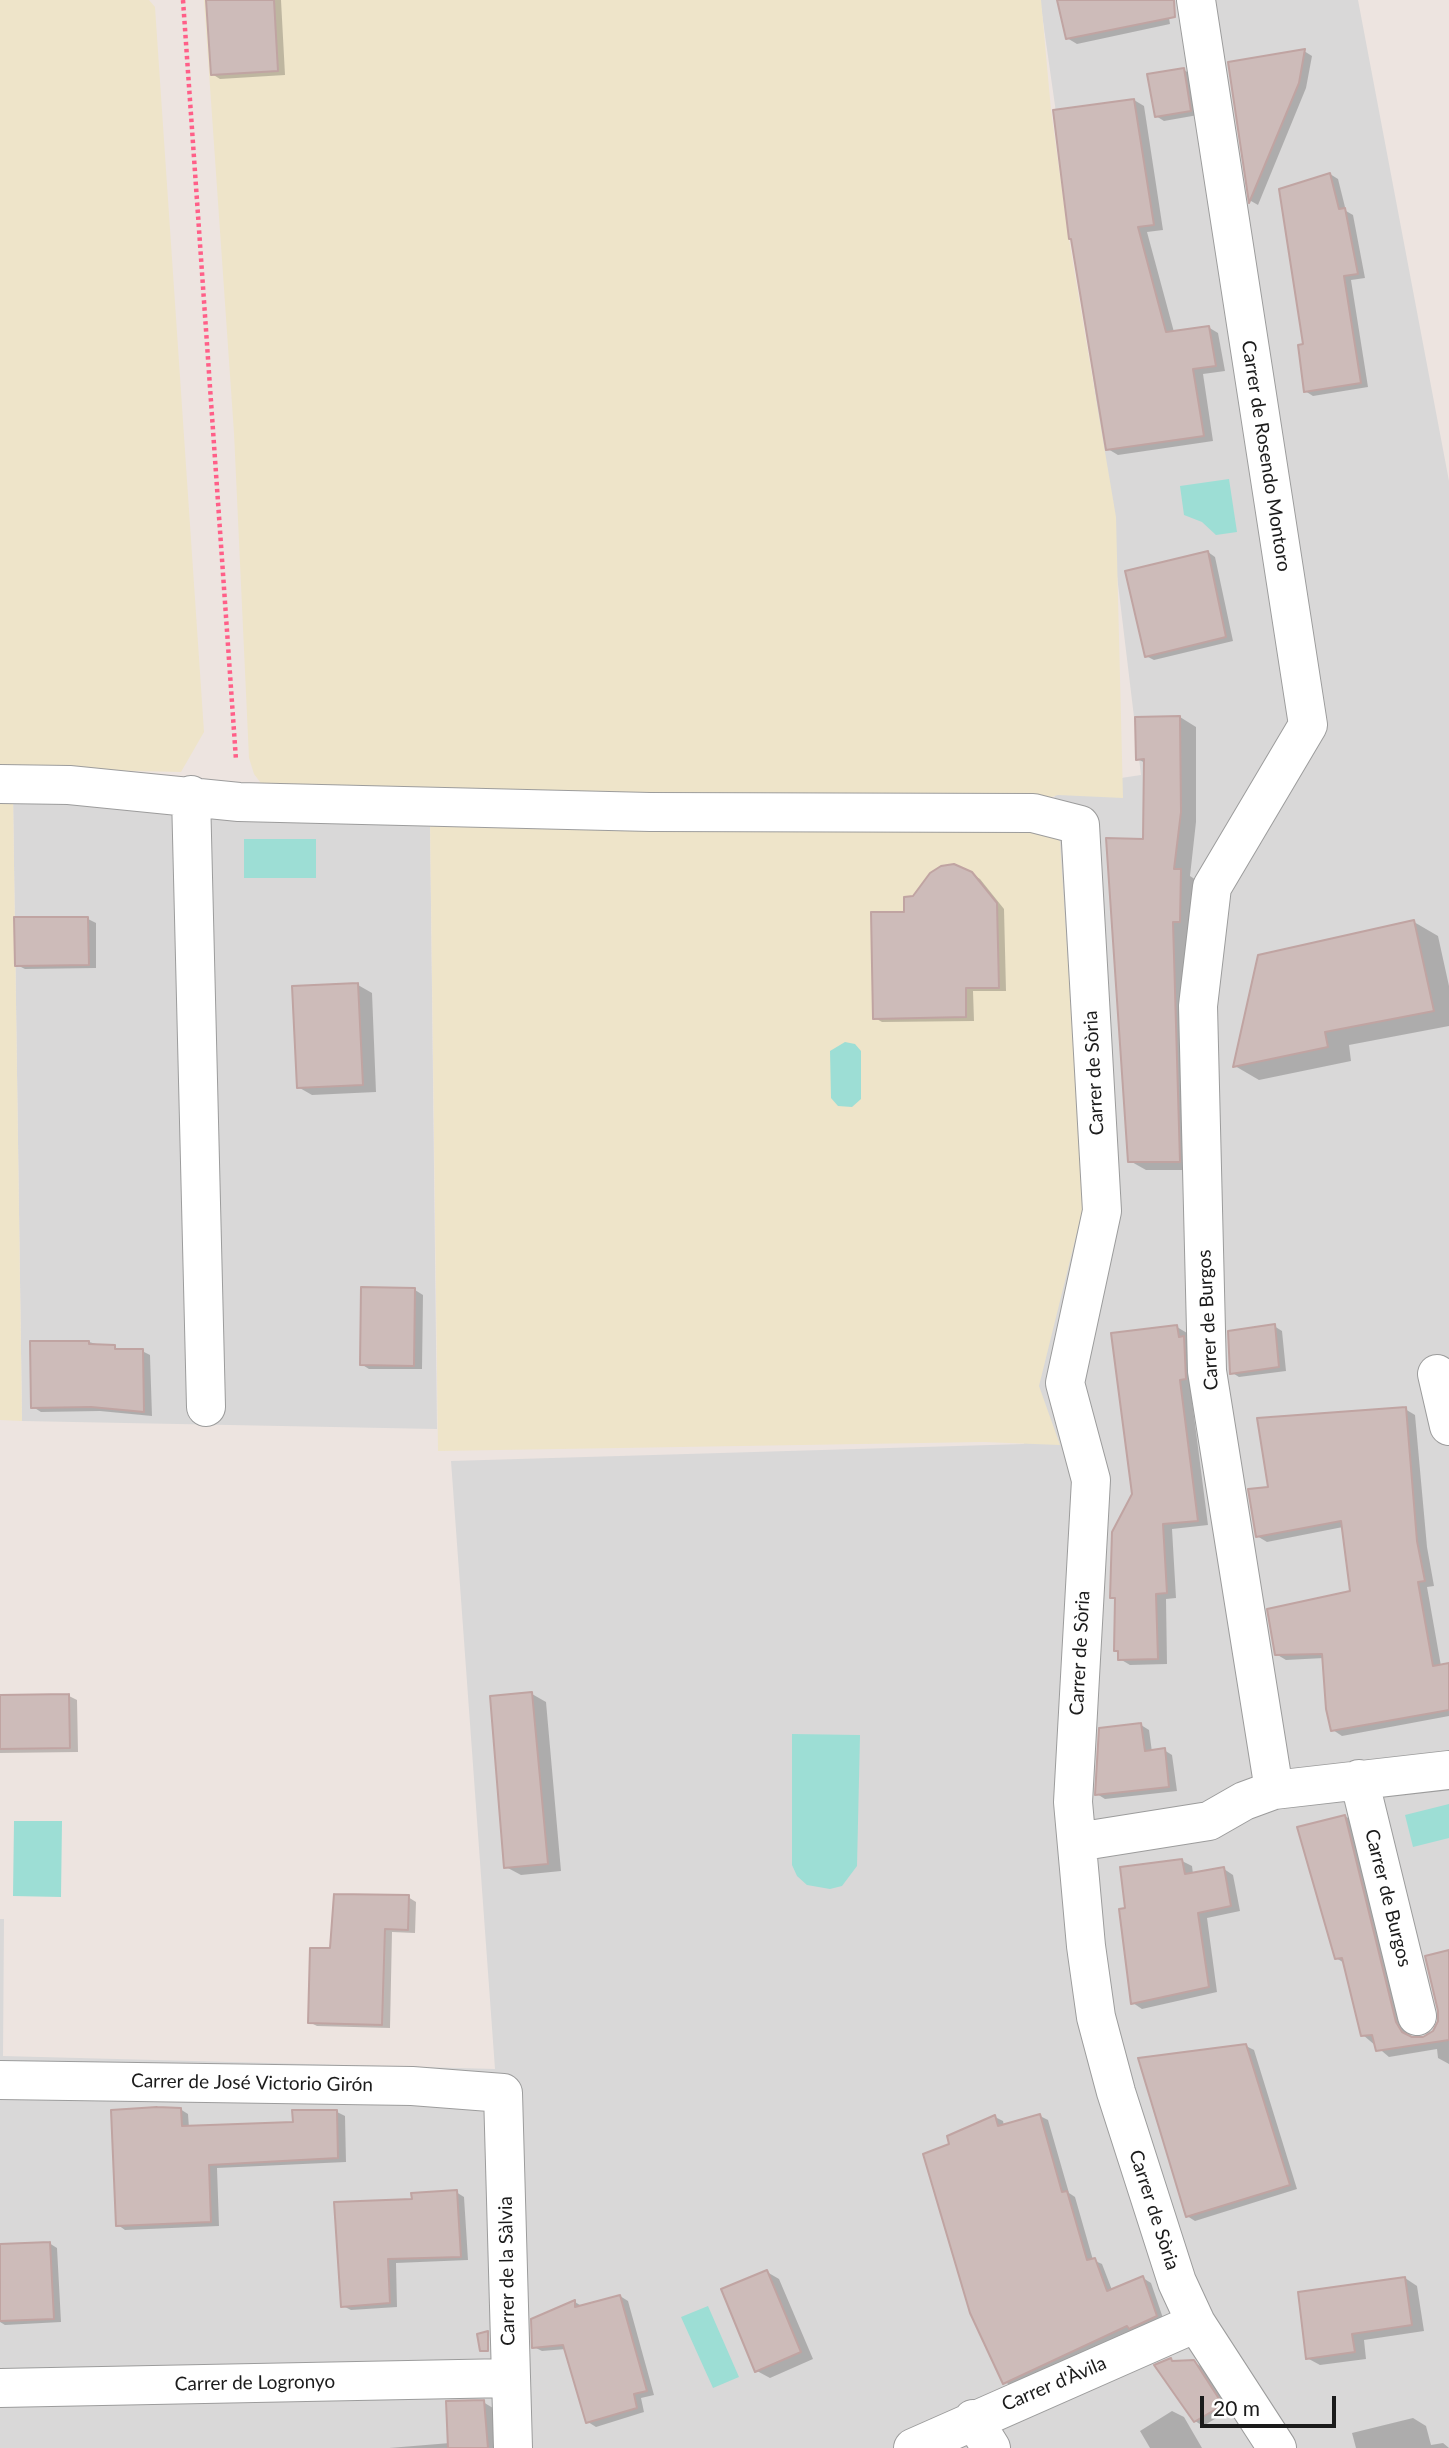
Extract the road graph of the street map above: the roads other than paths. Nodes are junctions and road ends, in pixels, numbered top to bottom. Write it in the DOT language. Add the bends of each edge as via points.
graph roads {
  1 [pos="1196,0"];
  2 [pos="0,784"];
  3 [pos="191,795"];
  4 [pos="1212,887"];
  5 [pos="1437,1374"];
  6 [pos="206,1407"];
  7 [pos="1449,1426"];
  8 [pos="1449,1770"];
  9 [pos="1359,1779"];
  10 [pos="1274,1790"];
  11 [pos="1077,1842"];
  12 [pos="1418,2016"];
  13 [pos="0,2080"];
  14 [pos="503,2093"];
  15 [pos="1196,2323"];
  16 [pos="510,2378"];
  17 [pos="0,2388"];
  18 [pos="982,2434"];
  19 [pos="513,2448"];
  20 [pos="913,2448"];
  21 [pos="1277,2448"];
  1 -- 4 [label="street, Carrer de Rosendo Montoro" via="1308,725"];
  2 -- 3 [label="street"];
  3 -- 6 [label="street"];
  3 -- 11 [label="street, Carrer de Sòria" via="239,802 650,812 1033,813 1080,825 1102,1211 1065,1383 1091,1480 1074,1759"];
  4 -- 10 [label="street, Carrer de Burgos" via="1198,1006 1207,1371"];
  5 -- 7 [label="street"];
  8 -- 9 [label="street"];
  9 -- 10 [label="street"];
  9 -- 12 [label="street, Carrer de Burgos"];
  10 -- 11 [label="street" via="1209,1821"];
  11 -- 15 [label="street, Carrer de Sòria" via="1096,2017 1177,2282"];
  13 -- 14 [label="street, Carrer de José Victorio Girón" via="400,2085"];
  14 -- 16 [label="street, Carrer de la Sàlvia"];
  15 -- 18 [label="street, Carrer d'Àvila"];
  15 -- 21 [label="street, Carrer de Sòria"];
  16 -- 17 [label="street, Carrer de Logronyo"];
  16 -- 19 [label="street, Carrer de la Sàlvia"];
  18 -- 20 [label="street, Carrer d'Àvila"];
}
